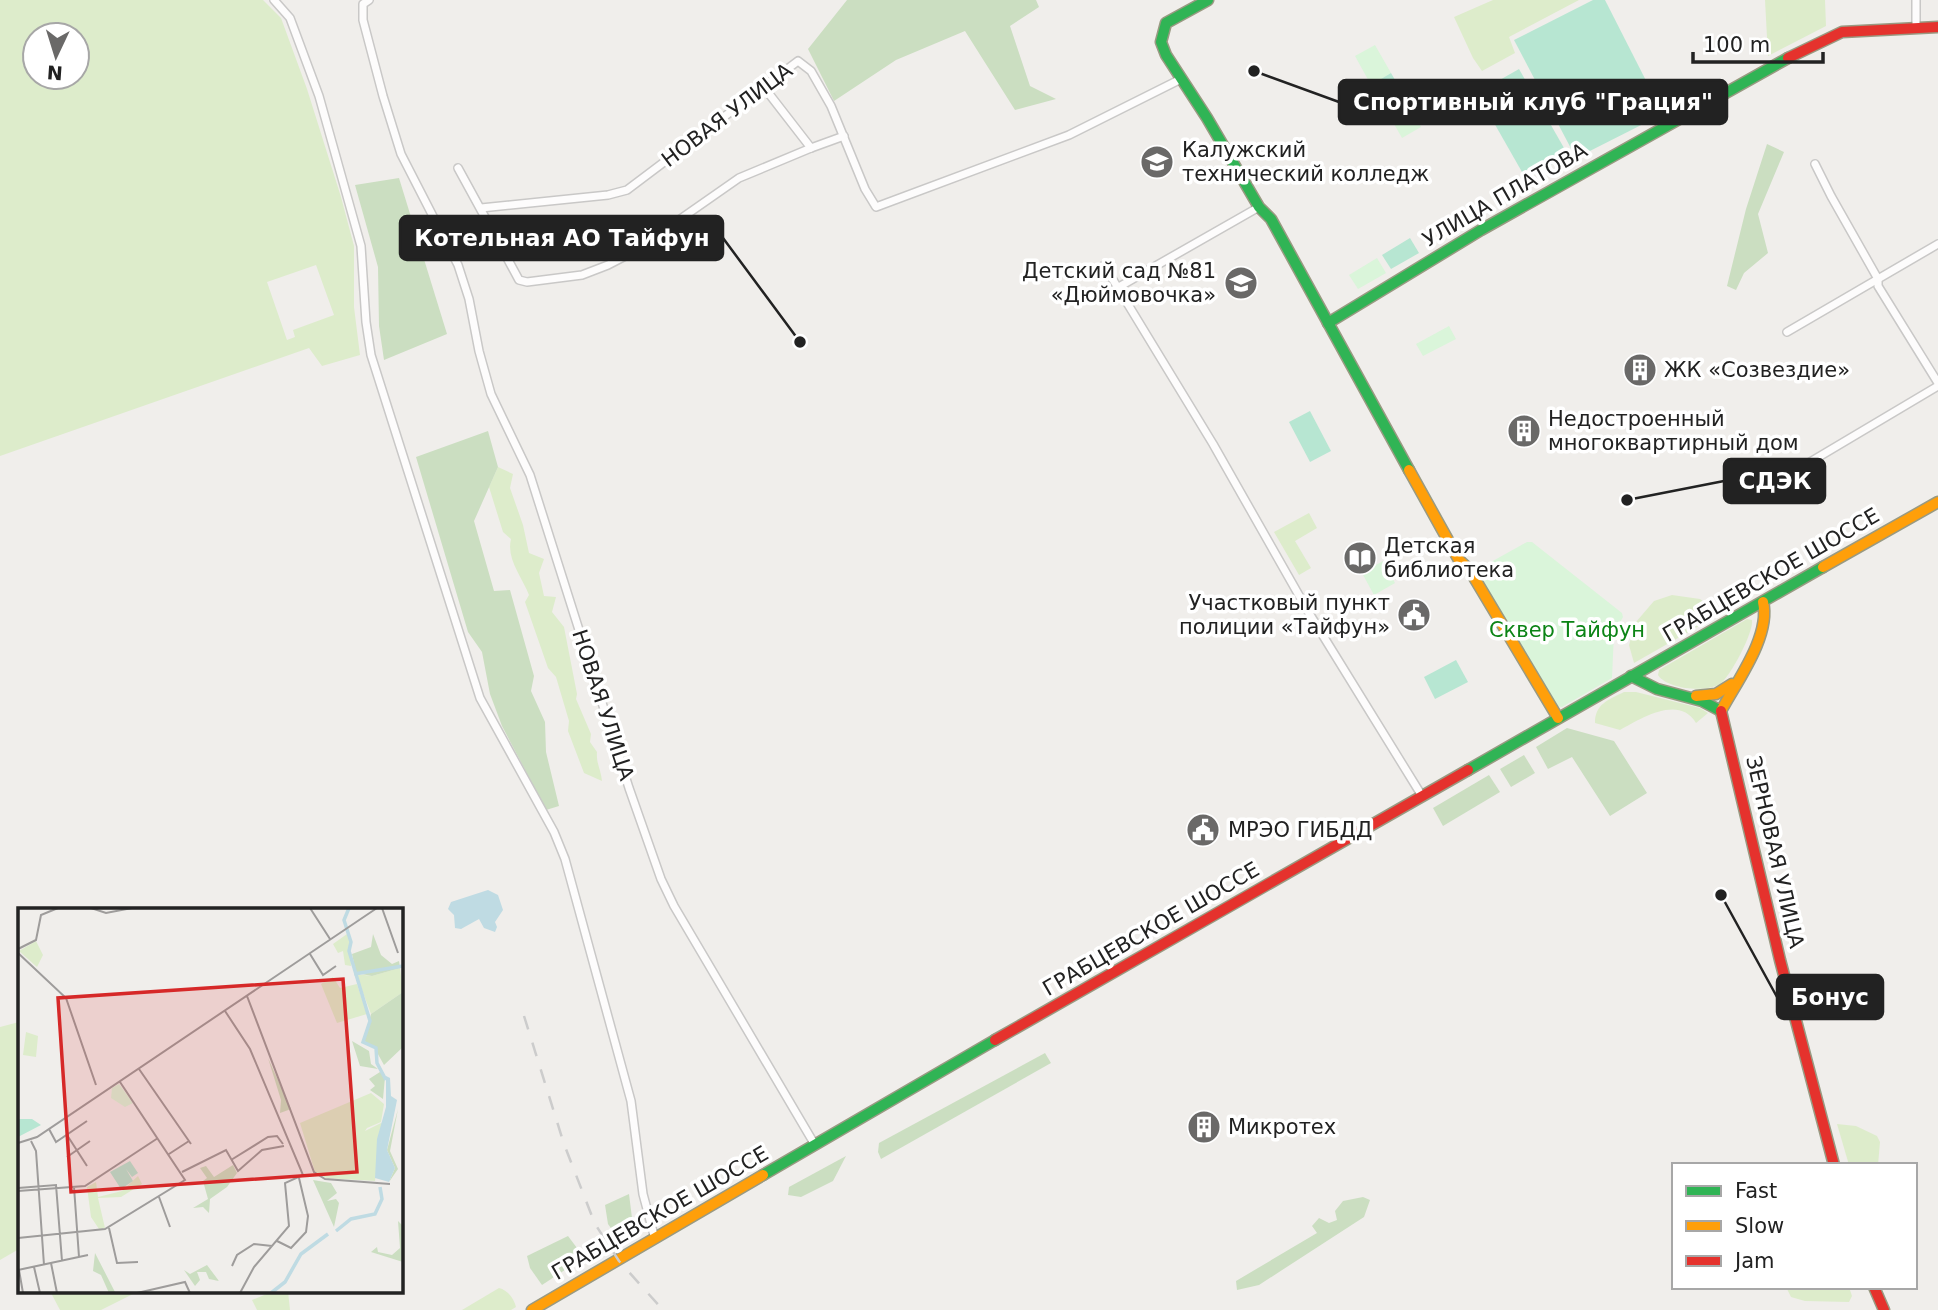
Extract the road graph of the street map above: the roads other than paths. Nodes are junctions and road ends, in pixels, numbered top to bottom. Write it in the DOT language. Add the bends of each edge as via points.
graph roads {
  1 [pos="274,0"];
  2 [pos="369,0"];
  3 [pos="1208,0"];
  4 [pos="1916,0"];
  5 [pos="1916,27"];
  6 [pos="1938,27"];
  7 [pos="1181,79"];
  8 [pos="763,86"];
  9 [pos="844,136"];
  10 [pos="811,148"];
  11 [pos="1815,164"];
  12 [pos="458,168"];
  13 [pos="1259,207"];
  14 [pos="481,208"];
  15 [pos="486,221"];
  16 [pos="448,242"];
  17 [pos="1938,244"];
  18 [pos="1104,265"];
  19 [pos="1878,279"];
  20 [pos="1117,288"];
  21 [pos="1328,323"];
  22 [pos="1787,332"];
  23 [pos="1938,385"];
  24 [pos="1795,471"];
  25 [pos="1938,502"];
  26 [pos="1763,602"];
  27 [pos="1631,676"];
  28 [pos="1734,683"];
  29 [pos="1680,694"];
  30 [pos="1721,711"];
  31 [pos="1558,718"];
  32 [pos="1422,796"];
  33 [pos="815,1145"];
  34 [pos="1833,1163"];
  35 [pos="655,1239"];
  36 [pos="1875,1289"];
  37 [pos="532,1310"];
  38 [pos="1884,1310"];
  1 -- 35 [label="street" via="290,18 319,96 361,246 371,355 480,698 565,859 631,1101 643,1194"];
  2 -- 16 [label="street, НОВАЯ УЛИЦА" via="363,4 363,20 401,154"];
  3 -- 7 [label="main road" via="1166,23 1161,35 1166,55"];
  4 -- 5 [label="street"];
  5 -- 6 [label="main road, УЛИЦА ПЛАТОВА"];
  5 -- 21 [label="main road, УЛИЦА ПЛАТОВА" via="1842,32 1821,41 1481,230"];
  7 -- 9 [label="street" via="1069,135 876,208"];
  7 -- 13 [label="main road"];
  8 -- 9 [label="street, НОВАЯ УЛИЦА" via="798,61 811,71"];
  8 -- 10 [label="street"];
  8 -- 14 [label="street, НОВАЯ УЛИЦА" via="627,190"];
  9 -- 10 [label="street"];
  10 -- 15 [label="street" via="739,178 633,252 582,275 519,280"];
  11 -- 19 [label="street"];
  12 -- 14 [label="street"];
  13 -- 20 [label="street"];
  13 -- 21 [label="main road" via="1271,219"];
  14 -- 15 [label="street"];
  15 -- 16 [label="street"];
  16 -- 33 [label="street, НОВАЯ УЛИЦА" via="470,299 491,394 530,475 661,878"];
  17 -- 19 [label="street"];
  18 -- 20 [label="street"];
  19 -- 22 [label="street"];
  19 -- 23 [label="street"];
  20 -- 32 [label="street"];
  21 -- 31 [label="main road" via="1460,560"];
  23 -- 24 [label="street"];
  25 -- 26 [label="main road, ГРАБЦЕВСКОЕ ШОССЕ"];
  26 -- 27 [label="main road, ГРАБЦЕВСКОЕ ШОССЕ"];
  26 -- 28 [label="main road" via="1762,634"];
  27 -- 29 [label="main road"];
  27 -- 31 [label="main road, ГРАБЦЕВСКОЕ ШОССЕ"];
  28 -- 29 [label="main road" via="1712,697"];
  28 -- 30 [label="main road"];
  29 -- 30 [label="main road"];
  30 -- 34 [label="main road, ЗЕРНОВАЯ УЛИЦА"];
  31 -- 32 [label="main road, ГРАБЦЕВСКОЕ ШОССЕ"];
  32 -- 33 [label="main road, ГРАБЦЕВСКОЕ ШОССЕ"];
  33 -- 35 [label="main road, ГРАБЦЕВСКОЕ ШОССЕ"];
  35 -- 37 [label="main road, ГРАБЦЕВСКОЕ ШОССЕ"];
  36 -- 38 [label="main road"];
}
